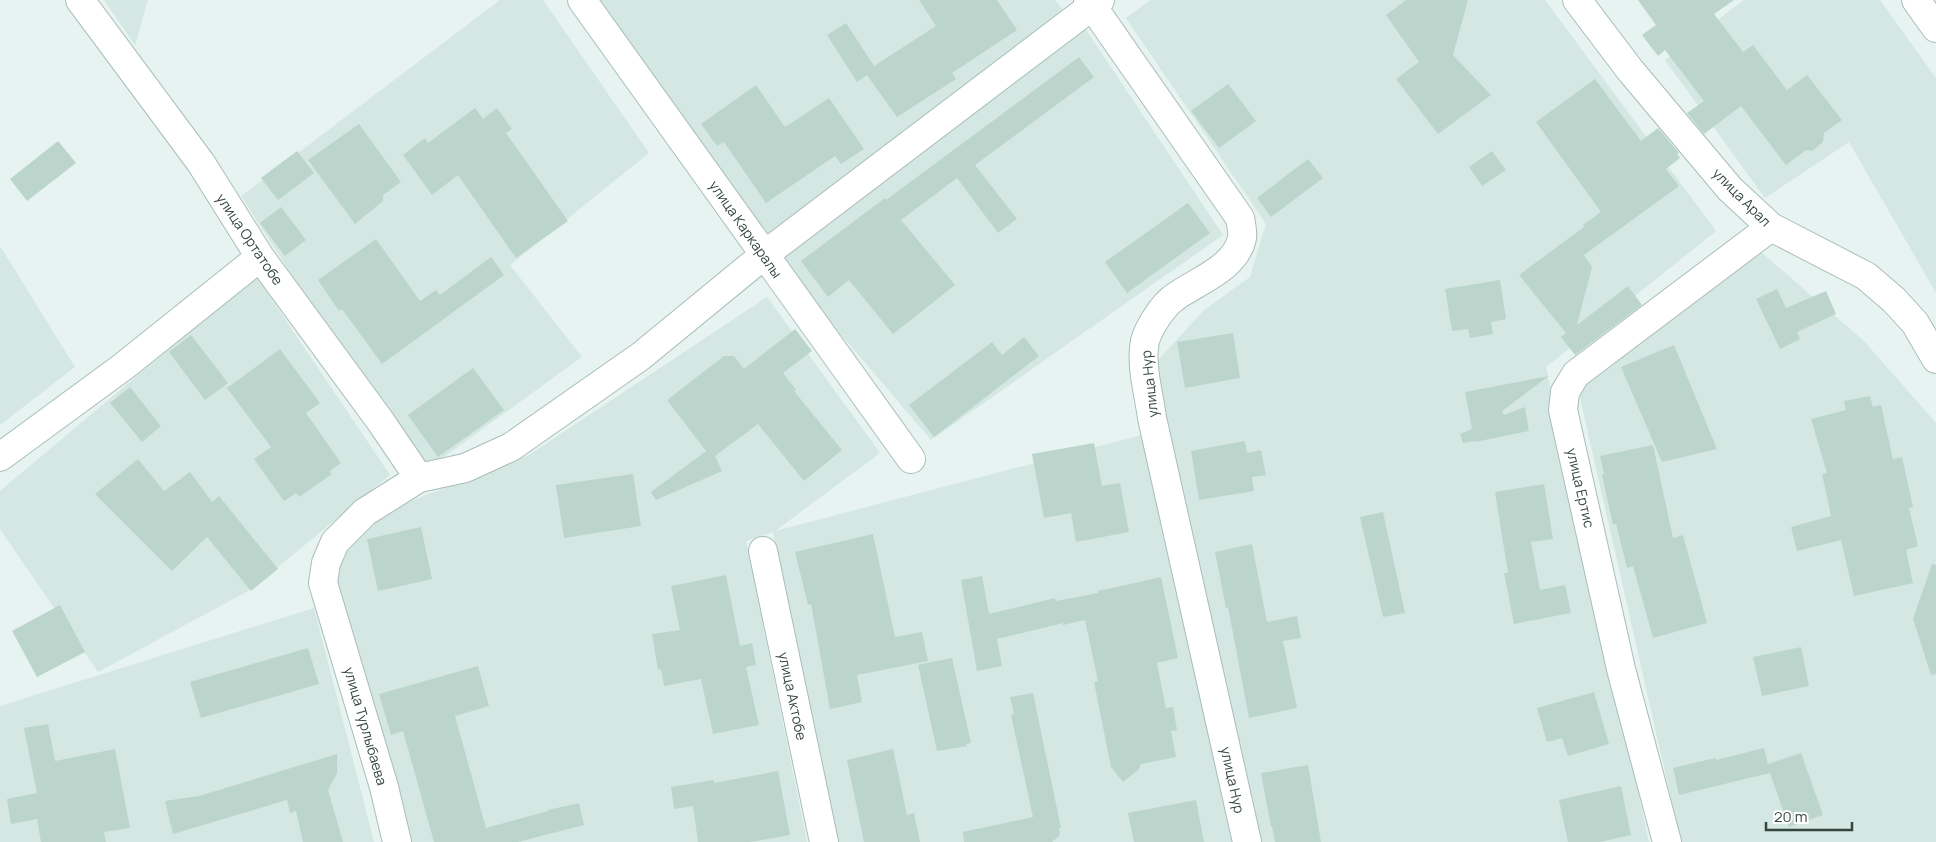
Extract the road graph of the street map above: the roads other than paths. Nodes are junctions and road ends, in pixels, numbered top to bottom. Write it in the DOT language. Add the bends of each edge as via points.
graph roads {
  1 [pos="80,0"];
  2 [pos="582,0"];
  3 [pos="1577,0"];
  4 [pos="1916,0"];
  5 [pos="1093,2"];
  6 [pos="1936,28"];
  7 [pos="1771,227"];
  8 [pos="764,255"];
  9 [pos="260,257"];
  10 [pos="1936,359"];
  11 [pos="0,457"];
  12 [pos="911,459"];
  13 [pos="419,478"];
  14 [pos="763,551"];
  15 [pos="397,842"];
  16 [pos="824,842"];
  17 [pos="1247,842"];
  18 [pos="1667,842"];
  1 -- 9 [label="street, улица Ортатобе" via="201,163"];
  2 -- 8 [label="street, улица Каркаралы"];
  3 -- 7 [label="street, улица Арал" via="1630,70 1730,189"];
  4 -- 6 [label="street"];
  5 -- 8 [label="street, улица Турлыбаева"];
  5 -- 17 [label="street, улица Нур" via="1240,218 1242,237 1235,253 1218,271 1173,298 1152,324 1145,342 1144,363 1152,418"];
  7 -- 10 [label="street, улица Арал" via="1866,276 1915,323"];
  7 -- 18 [label="street, улица Ертис" via="1576,374 1565,392 1563,410 1617,650"];
  8 -- 12 [label="street, улица Каркаралы"];
  8 -- 13 [label="street, улица Турлыбаева" via="640,356 512,447 465,468"];
  9 -- 11 [label="street" via="124,366"];
  9 -- 13 [label="street, улица Ортатобе"];
  13 -- 15 [label="street, улица Турлыбаева" via="365,512 336,542 326,563 322,583 384,787"];
  14 -- 16 [label="street, улица Актобе"];
}
